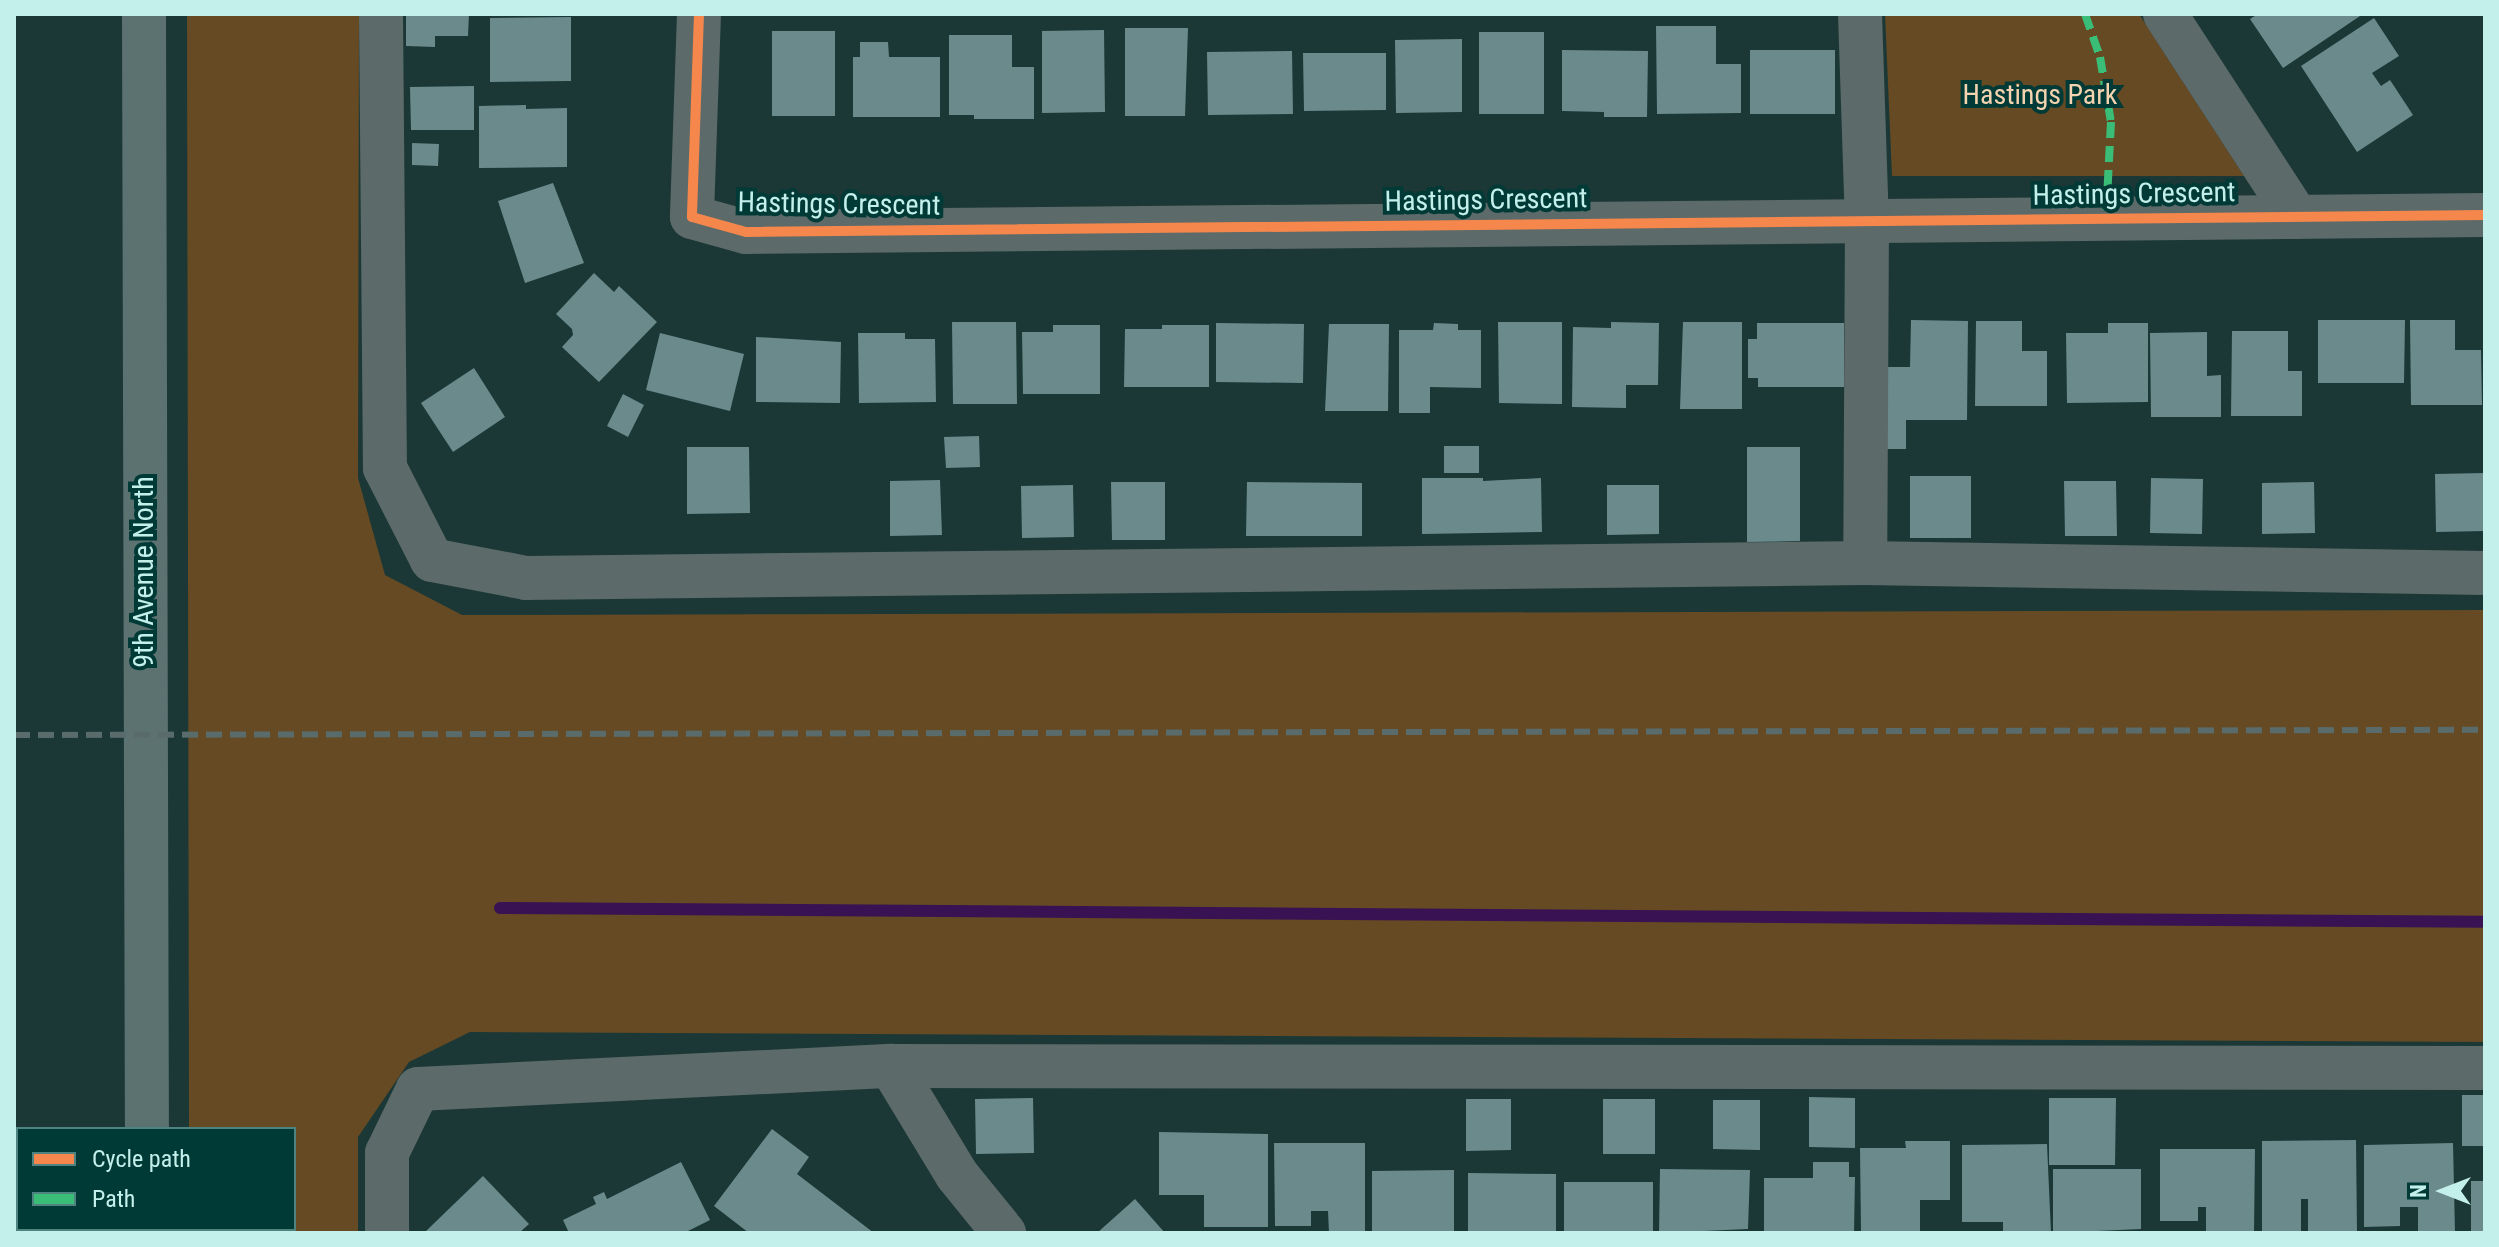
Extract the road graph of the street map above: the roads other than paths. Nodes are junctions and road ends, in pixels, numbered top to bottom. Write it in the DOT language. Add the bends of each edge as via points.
graph roads {
  1 [pos="144,14"];
  2 [pos="381,14"];
  3 [pos="699,14"];
  4 [pos="1860,14"];
  5 [pos="2165,14"];
  6 [pos="2485,215"];
  7 [pos="2297,217"];
  8 [pos="1867,221"];
  9 [pos="1865,563"];
  10 [pos="2485,573"];
  11 [pos="891,1066"];
  12 [pos="2485,1068"];
  13 [pos="147,1127"];
  14 [pos="387,1233"];
  15 [pos="1004,1233"];
  1 -- 13 [label="main road, 9th Avenue North"];
  2 -- 9 [label="street" via="385,468 432,560 526,578"];
  3 -- 8 [label="street, Hastings Crescent" via="692,217 746,232"];
  4 -- 8 [label="street"];
  5 -- 7 [label="street"];
  6 -- 7 [label="street, Hastings Crescent"];
  7 -- 8 [label="street, Hastings Crescent"];
  8 -- 9 [label="street"];
  9 -- 10 [label="street"];
  11 -- 12 [label="street"];
  11 -- 14 [label="street" via="418,1089 387,1153"];
  11 -- 15 [label="street" via="957,1175"];
}
